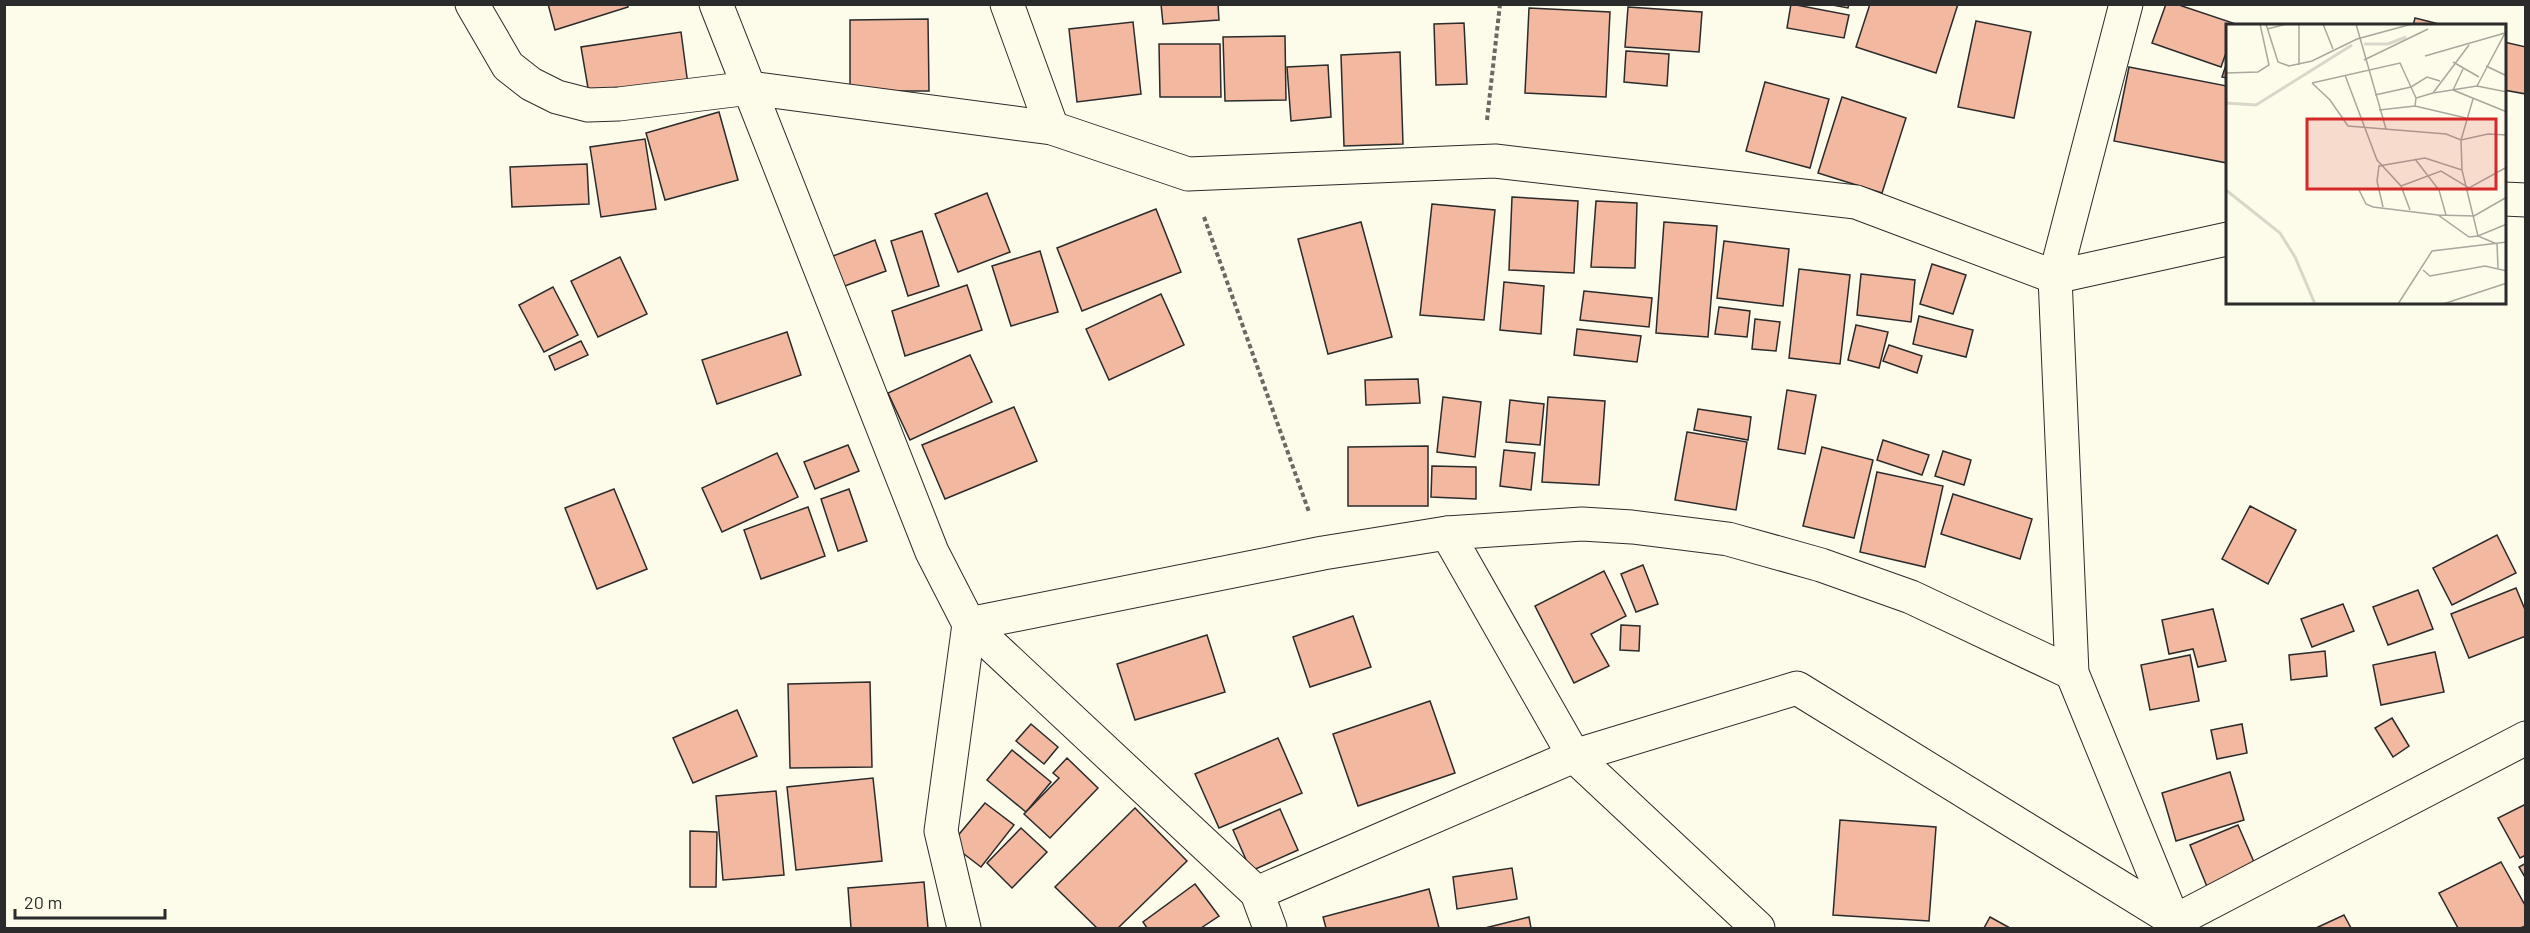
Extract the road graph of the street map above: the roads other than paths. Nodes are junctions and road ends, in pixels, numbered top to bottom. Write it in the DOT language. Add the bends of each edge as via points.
graph roads {
  1 [pos="472,4"];
  2 [pos="716,4"];
  3 [pos="1007,4"];
  4 [pos="2126,4"];
  5 [pos="750,88"];
  6 [pos="1052,128"];
  7 [pos="2506,199"];
  8 [pos="2526,200"];
  9 [pos="2226,239"];
  10 [pos="2055,277"];
  11 [pos="1447,533"];
  12 [pos="969,624"];
  13 [pos="2073,674"];
  14 [pos="2526,738"];
  15 [pos="1574,756"];
  16 [pos="1257,893"];
  17 [pos="2175,925"];
  18 [pos="964,928"];
  19 [pos="1270,928"];
  20 [pos="1758,928"];
  1 -- 5 [label="street" via="508,66 557,97 588,105 619,104"];
  2 -- 5 [label="street"];
  3 -- 6 [label="street"];
  4 -- 10 [label="street"];
  5 -- 6 [label="street"];
  5 -- 12 [label="street" via="932,552"];
  6 -- 10 [label="street" via="1188,174 1507,163 1856,202"];
  7 -- 8 [label="street"];
  9 -- 10 [label="street"];
  10 -- 13 [label="street"];
  11 -- 12 [label="street" via="1323,553"];
  11 -- 13 [label="street" via="1582,524 1728,539 1821,565 1911,597"];
  11 -- 15 [label="street"];
  12 -- 16 [label="street"];
  12 -- 18 [label="street" via="941,831"];
  13 -- 17 [label="street"];
  14 -- 17 [label="street"];
  15 -- 16 [label="street"];
  15 -- 17 [label="street" via="1797,688"];
  15 -- 20 [label="street"];
  16 -- 19 [label="street"];
}
